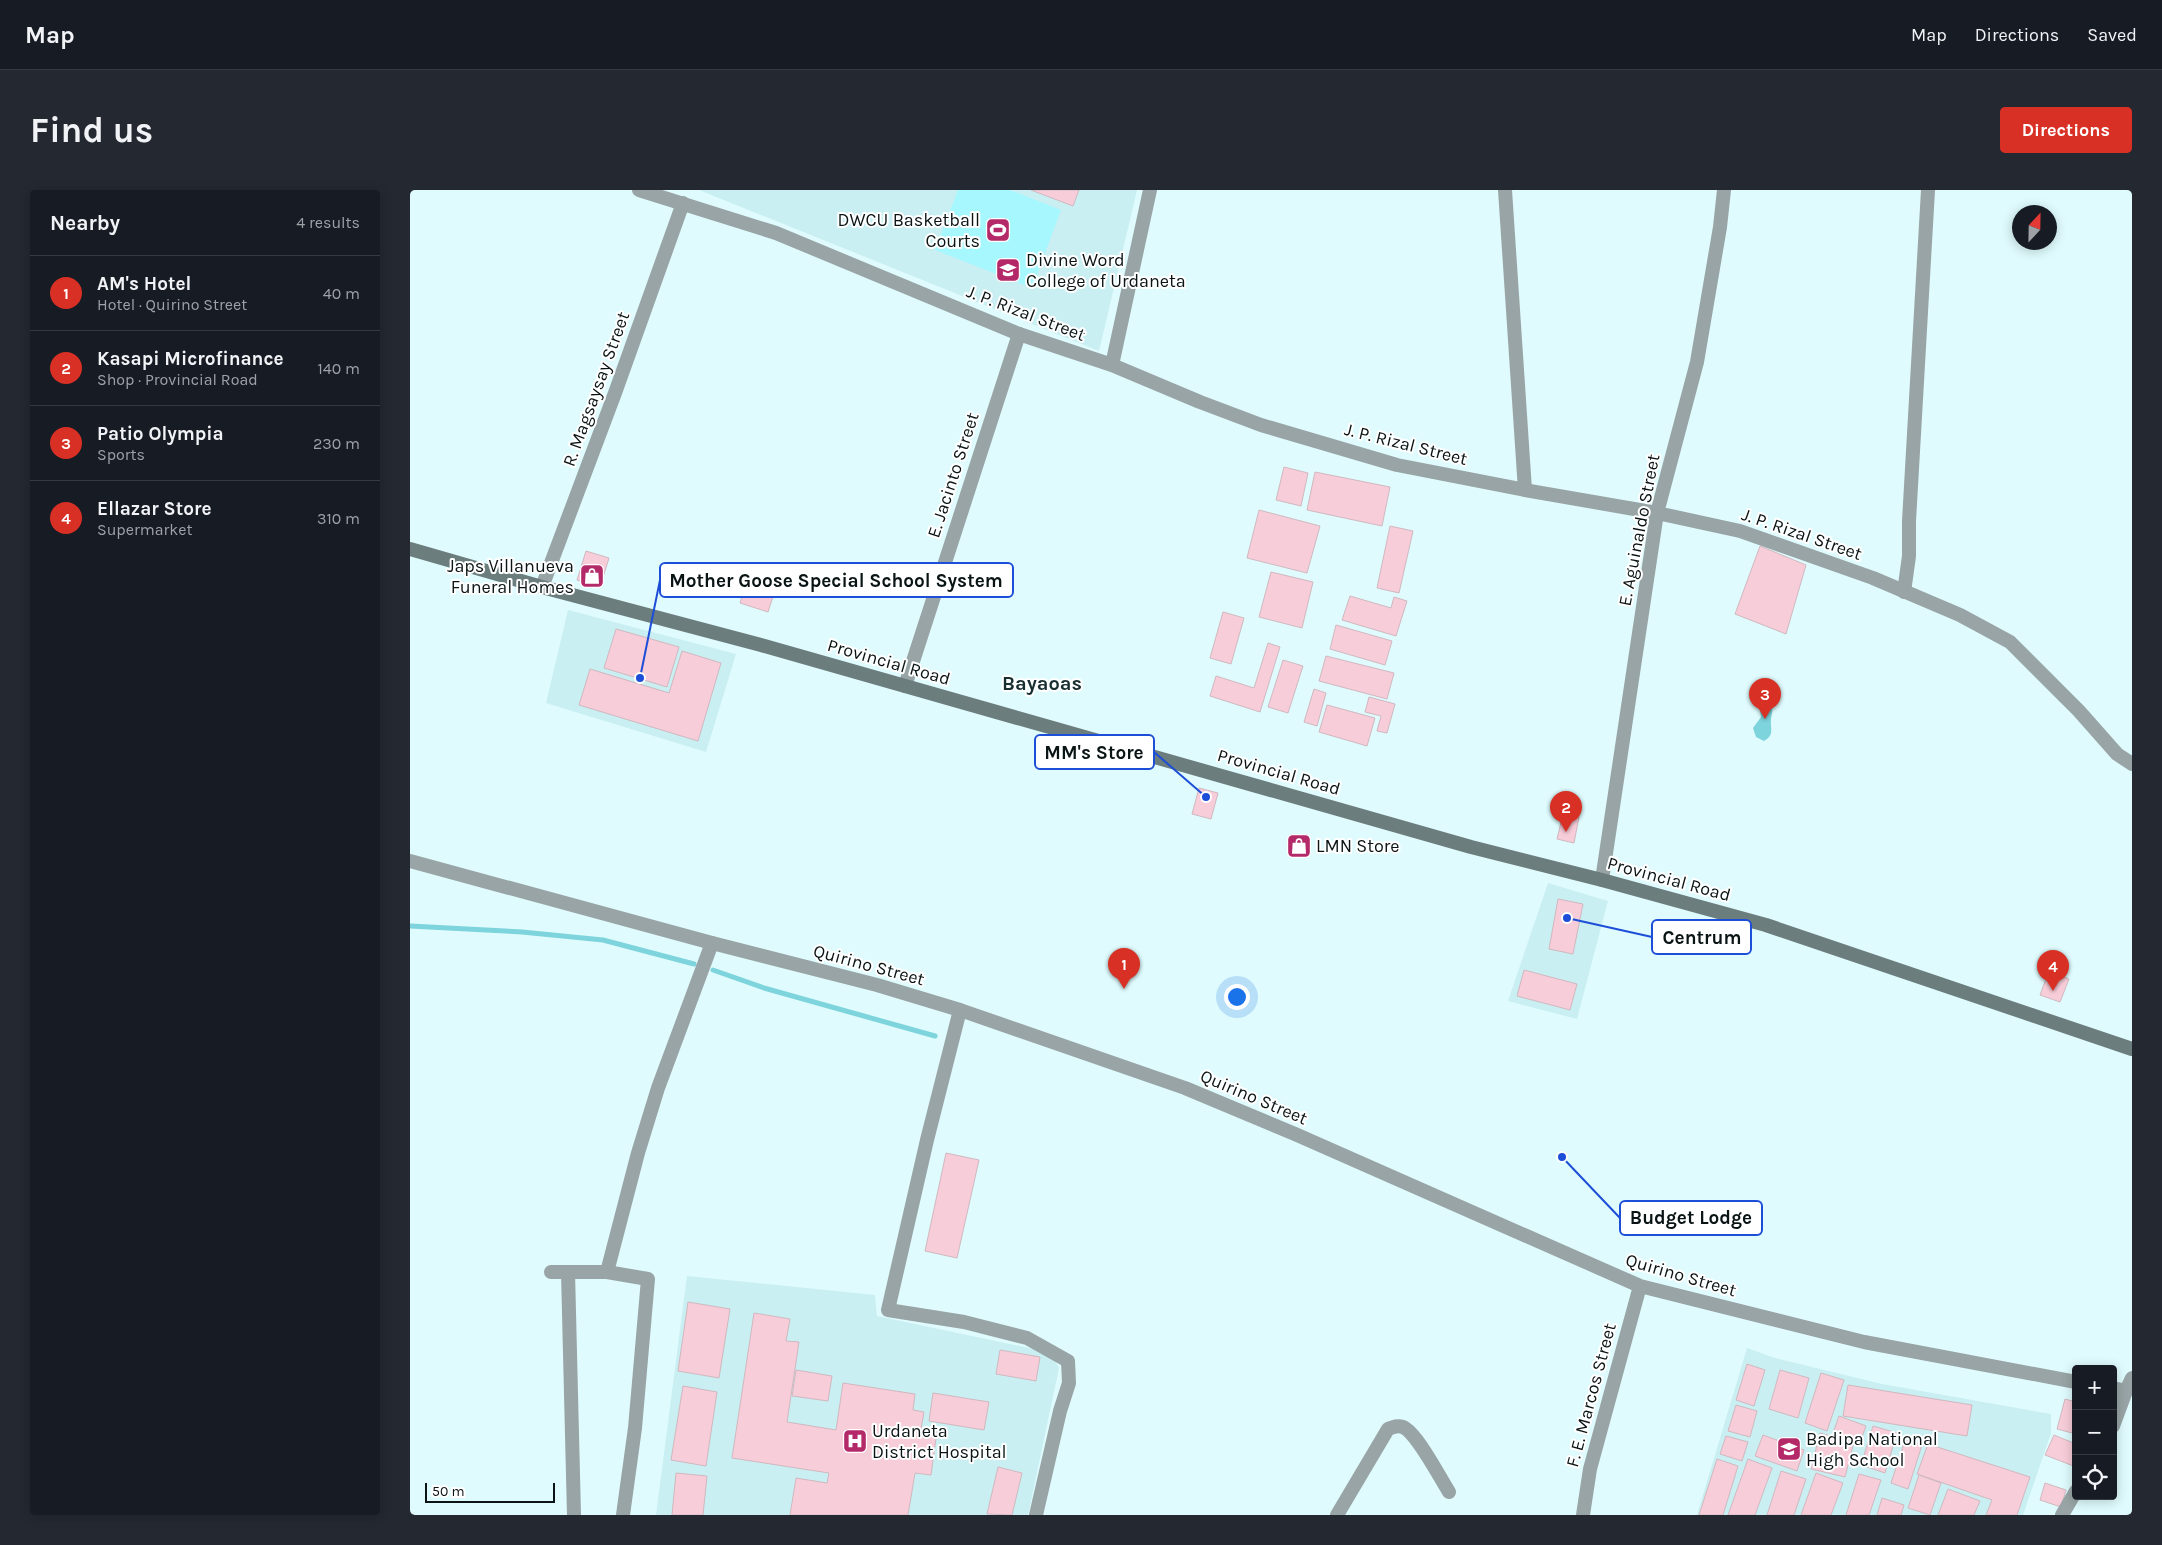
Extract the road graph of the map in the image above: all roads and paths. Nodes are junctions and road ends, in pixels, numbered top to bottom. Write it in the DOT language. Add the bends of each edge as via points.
graph roads {
  1 [pos="639,190"];
  2 [pos="1150,190"];
  3 [pos="1505,190"];
  4 [pos="1724,190"];
  5 [pos="1928,190"];
  6 [pos="683,203"];
  7 [pos="1019,334"];
  8 [pos="1112,365"];
  9 [pos="1526,490"];
  10 [pos="1657,512"];
  11 [pos="410,549"];
  12 [pos="542,587"];
  13 [pos="1904,592"];
  14 [pos="905,686"];
  15 [pos="2132,764"];
  16 [pos="410,861"];
  17 [pos="1602,880"];
  18 [pos="712,943"];
  19 [pos="960,1010"];
  20 [pos="2132,1049"];
  21 [pos="551,1272"];
  22 [pos="568,1272"];
  23 [pos="607,1272"];
  24 [pos="1640,1286"];
  25 [pos="2072,1381"];
  26 [pos="2124,1386"];
  27 [pos="2117,1412"];
  28 [pos="2132,1415"];
  29 [pos="1449,1492"];
  30 [pos="2072,1498"];
  31 [pos="574,1515"];
  32 [pos="623,1515"];
  33 [pos="1036,1515"];
  34 [pos="1337,1515"];
  35 [pos="1583,1515"];
  36 [pos="2062,1515"];
  1 -- 6 [label="street, J. P. Rizal Street"];
  2 -- 8 [label="street"];
  3 -- 9 [label="street"];
  4 -- 10 [label="street, E. Aguinaldo Street" via="1697,362"];
  5 -- 13 [label="street" via="1909,556"];
  6 -- 7 [label="street, J. P. Rizal Street" via="812,247"];
  6 -- 12 [label="street, R. Magsaysay Street"];
  7 -- 8 [label="street, J. P. Rizal Street"];
  7 -- 14 [label="street, E. Jacinto Street"];
  8 -- 9 [label="street, J. P. Rizal Street" via="1261,425 1397,465"];
  9 -- 10 [label="street, J. P. Rizal Street"];
  10 -- 13 [label="street, J. P. Rizal Street" via="1748,534"];
  10 -- 17 [label="street, E. Aguinaldo Street"];
  11 -- 12 [label="main road, Provincial Road"];
  12 -- 14 [label="main road, Provincial Road"];
  13 -- 15 [label="street, J. P. Rizal Street" via="1960,615 2010,642 2117,754"];
  14 -- 17 [label="main road, Provincial Road"];
  16 -- 18 [label="street, Quirino Street"];
  17 -- 20 [label="main road, Provincial Road" via="1766,925"];
  18 -- 19 [label="street, Quirino Street"];
  18 -- 23 [label="street" via="658,1088"];
  19 -- 24 [label="street, Quirino Street" via="1194,1092"];
  19 -- 33 [label="street" via="888,1310 964,1322 1027,1338 1068,1361 1069,1383"];
  21 -- 22 [label="street"];
  22 -- 23 [label="street"];
  22 -- 31 [label="street"];
  23 -- 32 [label="street" via="648,1279 635,1428"];
  24 -- 25 [label="street, Quirino Street" via="1864,1342"];
  24 -- 35 [label="street, F. E. Marcos Street" via="1590,1469"];
  26 -- 27 [label="street"];
  27 -- 28 [label="street"];
  29 -- 34 [label="street" via="1414,1437 1397,1425 1388,1429"];
  30 -- 36 [label="street"];
}
